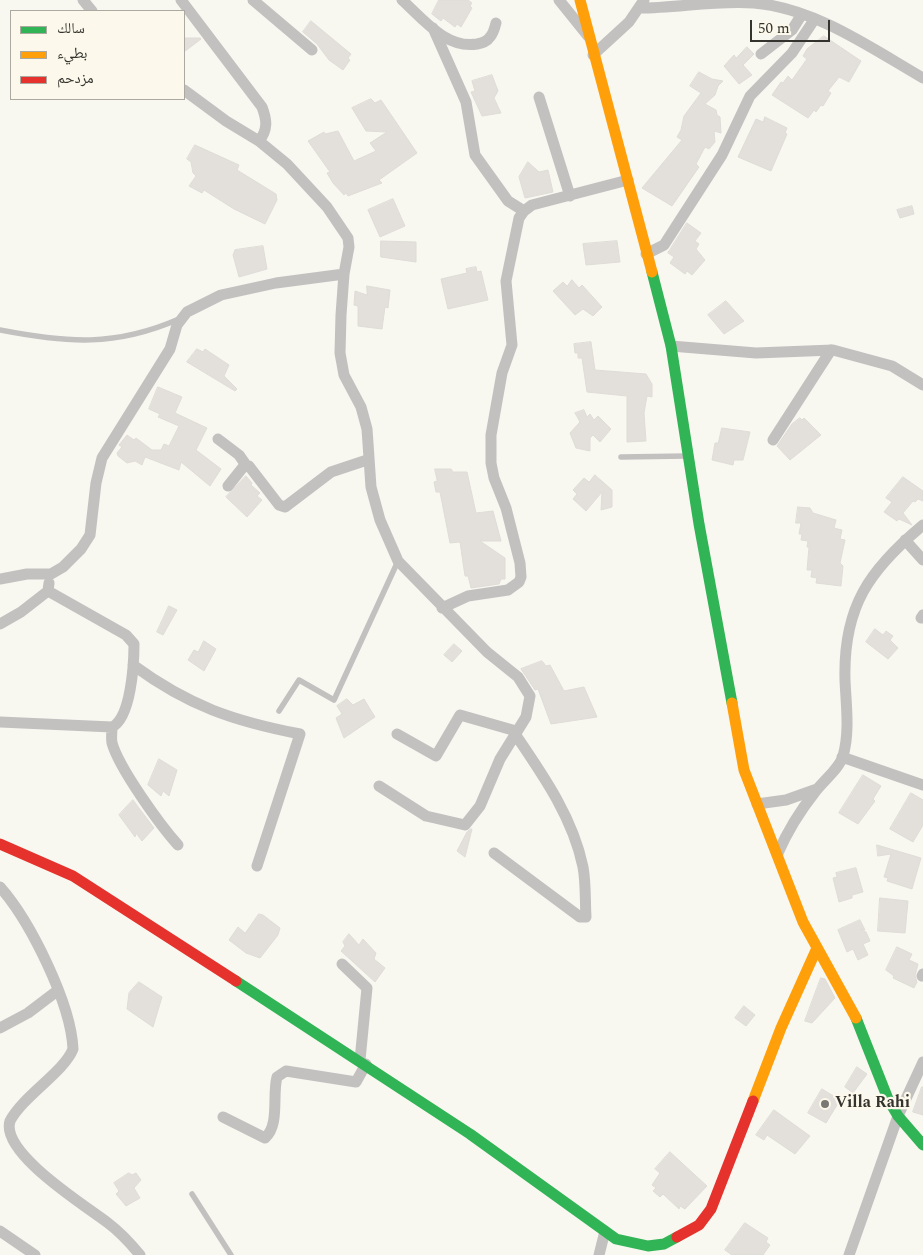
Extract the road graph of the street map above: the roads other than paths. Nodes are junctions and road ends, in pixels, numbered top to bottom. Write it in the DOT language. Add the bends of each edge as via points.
graph roads {
  1 [pos="83,0"];
  2 [pos="181,0"];
  3 [pos="253,0"];
  4 [pos="402,0"];
  5 [pos="559,0"];
  6 [pos="580,0"];
  7 [pos="642,4"];
  8 [pos="91,10"];
  9 [pos="802,14"];
  10 [pos="814,20"];
  11 [pos="496,23"];
  12 [pos="433,28"];
  13 [pos="589,38"];
  14 [pos="312,50"];
  15 [pos="761,54"];
  16 [pos="594,55"];
  17 [pos="923,78"];
  18 [pos="185,91"];
  19 [pos="540,97"];
  20 [pos="259,141"];
  21 [pos="628,180"];
  22 [pos="570,196"];
  23 [pos="524,211"];
  24 [pos="646,254"];
  25 [pos="344,274"];
  26 [pos="181,318"];
  27 [pos="0,330"];
  28 [pos="671,346"];
  29 [pos="831,350"];
  30 [pos="923,385"];
  31 [pos="218,439"];
  32 [pos="773,440"];
  33 [pos="688,456"];
  34 [pos="621,458"];
  35 [pos="367,460"];
  36 [pos="246,466"];
  37 [pos="228,486"];
  38 [pos="923,525"];
  39 [pos="905,540"];
  40 [pos="923,560"];
  41 [pos="398,561"];
  42 [pos="51,574"];
  43 [pos="0,579"];
  44 [pos="48,590"];
  45 [pos="442,608"];
  46 [pos="0,624"];
  47 [pos="133,665"];
  48 [pos="279,711"];
  49 [pos="0,722"];
  50 [pos="112,727"];
  51 [pos="516,733"];
  52 [pos="397,734"];
  53 [pos="842,757"];
  54 [pos="923,785"];
  55 [pos="379,786"];
  56 [pos="817,789"];
  57 [pos="757,804"];
  58 [pos="0,844"];
  59 [pos="178,845"];
  60 [pos="494,853"];
  61 [pos="778,853"];
  62 [pos="257,866"];
  63 [pos="0,886"];
  64 [pos="817,948"];
  65 [pos="342,964"];
  66 [pos="58,991"];
  67 [pos="0,1028"];
  68 [pos="363,1062"];
  69 [pos="923,1062"];
  70 [pos="898,1116"];
  71 [pos="223,1117"];
  72 [pos="923,1146"];
  73 [pos="192,1194"];
  74 [pos="0,1231"];
  75 [pos="605,1231"];
  76 [pos="35,1255"];
  77 [pos="140,1255"];
  78 [pos="231,1255"];
  79 [pos="599,1255"];
  80 [pos="849,1255"];
  1 -- 8 [label="street"];
  2 -- 20 [label="street" via="262,107 266,129"];
  3 -- 14 [label="street"];
  4 -- 12 [label="street"];
  5 -- 13 [label="street"];
  6 -- 13 [label="street"];
  7 -- 9 [label="street" via="754,3"];
  7 -- 16 [label="street"];
  9 -- 10 [label="street"];
  9 -- 15 [label="street" via="792,30"];
  10 -- 17 [label="street" via="833,27"];
  10 -- 24 [label="street" via="792,53 750,96 717,163 664,245"];
  11 -- 12 [label="street" via="491,37 468,45 456,44"];
  12 -- 23 [label="street" via="466,102 475,155 508,201"];
  13 -- 16 [label="street"];
  16 -- 21 [label="street"];
  18 -- 20 [label="street"];
  19 -- 22 [label="street"];
  20 -- 25 [label="street" via="287,164 327,207 348,238"];
  21 -- 22 [label="street"];
  21 -- 24 [label="street"];
  22 -- 23 [label="street" via="532,205"];
  23 -- 45 [label="street" via="519,218 506,281 512,345 502,373 491,435 493,470 506,508 521,577 508,590 468,596"];
  24 -- 28 [label="street"];
  25 -- 26 [label="street" via="276,283 221,295"];
  25 -- 35 [label="street" via="340,353 344,376 367,429"];
  26 -- 27 [label="lane" via="123,337 86,342"];
  26 -- 42 [label="street" via="170,349 102,458 90,535 81,549"];
  28 -- 29 [label="street" via="756,353"];
  28 -- 33 [label="street"];
  29 -- 30 [label="street" via="892,366"];
  29 -- 32 [label="street"];
  31 -- 36 [label="street" via="239,455"];
  33 -- 34 [label="lane"];
  33 -- 57 [label="street" via="744,770"];
  35 -- 36 [label="street" via="331,472 282,507"];
  35 -- 41 [label="street" via="380,520"];
  36 -- 37 [label="street"];
  38 -- 39 [label="street"];
  39 -- 40 [label="street"];
  39 -- 53 [label="street" via="869,581 850,619 844,650 847,723"];
  41 -- 45 [label="street"];
  41 -- 48 [label="lane" via="334,700 300,680"];
  42 -- 43 [label="street"];
  42 -- 44 [label="street"];
  44 -- 46 [label="street"];
  44 -- 47 [label="street" via="126,635 134,644"];
  45 -- 51 [label="street" via="486,652 518,677 530,696 526,717"];
  47 -- 50 [label="street" via="123,718"];
  47 -- 62 [label="street" via="165,688 216,713 300,734"];
  49 -- 50 [label="street"];
  50 -- 59 [label="street" via="112,742 122,763 163,828"];
  51 -- 52 [label="street" via="460,715 436,756"];
  51 -- 55 [label="street" via="500,759 480,806 465,825 426,816"];
  51 -- 60 [label="street" via="573,831 583,868 586,917 580,916"];
  53 -- 54 [label="street"];
  53 -- 56 [label="street"];
  56 -- 57 [label="street" via="786,800"];
  56 -- 61 [label="street" via="788,829"];
  57 -- 61 [label="street"];
  58 -- 68 [label="street" via="73,876"];
  61 -- 64 [label="street" via="803,922"];
  63 -- 66 [label="street" via="12,900 46,961"];
  64 -- 70 [label="street" via="853,1010 888,1099"];
  64 -- 75 [label="street" via="781,1028 707,1217 690,1231 664,1244 632,1243 616,1239"];
  65 -- 68 [label="street" via="367,988"];
  66 -- 67 [label="street"];
  66 -- 77 [label="street" via="73,1049 12,1117 8,1135 47,1182 107,1222"];
  68 -- 71 [label="street" via="356,1082 286,1071 277,1076 274,1122 271,1133 265,1138"];
  68 -- 75 [label="street"];
  69 -- 70 [label="street"];
  70 -- 72 [label="street"];
  70 -- 80 [label="street"];
  73 -- 78 [label="lane"];
  74 -- 76 [label="street"];
  75 -- 79 [label="street"];
}
